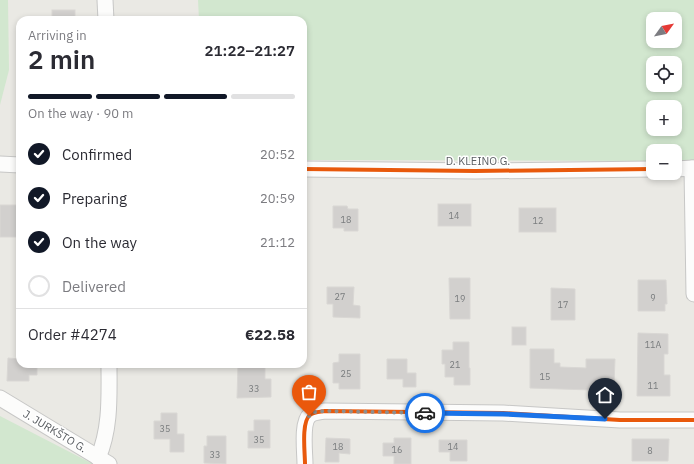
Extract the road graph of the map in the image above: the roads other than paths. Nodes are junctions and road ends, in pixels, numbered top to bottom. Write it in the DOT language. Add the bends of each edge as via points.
graph roads {
  1 [pos="105,0"];
  2 [pos="106,16"];
  3 [pos="0,164"];
  4 [pos="16,165"];
  5 [pos="693,168"];
  6 [pos="307,169"];
  7 [pos="646,169"];
  8 [pos="682,169"];
  9 [pos="694,294"];
  10 [pos="109,368"];
  11 [pos="0,398"];
  12 [pos="694,420"];
  13 [pos="104,461"];
  14 [pos="305,464"];
  1 -- 2 [label="street"];
  3 -- 4 [label="street"];
  5 -- 8 [label="street"];
  5 -- 9 [label="street"];
  6 -- 7 [label="street, D. KLEINO G."];
  10 -- 13 [label="street"];
  11 -- 13 [label="street, J. JURKŠTO G."];
  12 -- 14 [label="street" via="315,412 305,422"];
}
